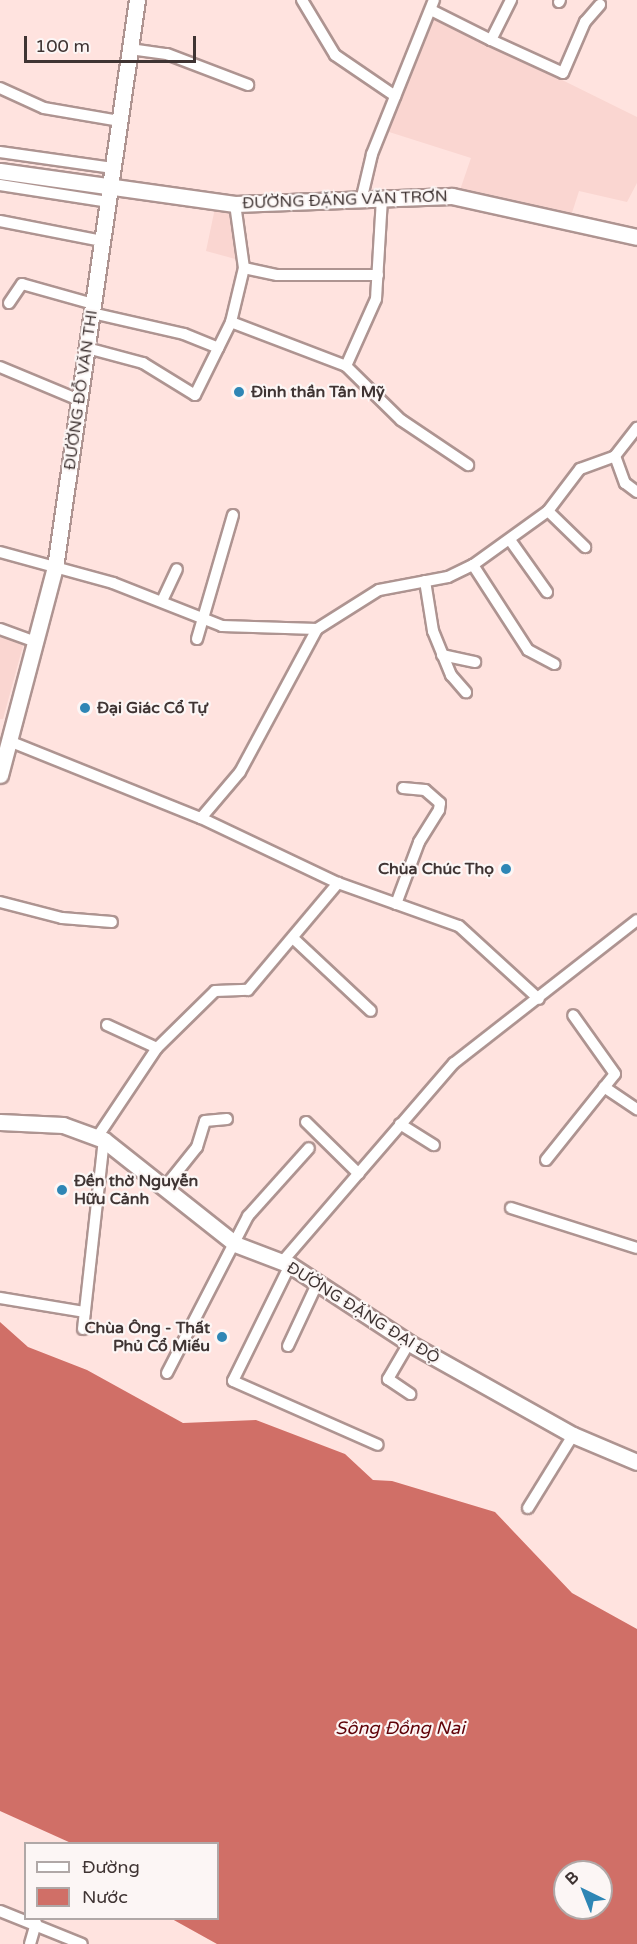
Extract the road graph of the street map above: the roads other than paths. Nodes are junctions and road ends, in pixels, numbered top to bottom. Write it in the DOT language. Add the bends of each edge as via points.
graph roads {
  1 [pos="137,0"];
  2 [pos="302,0"];
  3 [pos="511,0"];
  4 [pos="600,4"];
  5 [pos="432,5"];
  6 [pos="491,39"];
  7 [pos="130,49"];
  8 [pos="248,85"];
  9 [pos="0,88"];
  10 [pos="395,96"];
  11 [pos="120,121"];
  12 [pos="0,153"];
  13 [pos="113,168"];
  14 [pos="0,171"];
  15 [pos="0,185"];
  16 [pos="109,196"];
  17 [pos="382,199"];
  18 [pos="361,201"];
  19 [pos="235,204"];
  20 [pos="0,221"];
  21 [pos="637,237"];
  22 [pos="102,242"];
  23 [pos="244,268"];
  24 [pos="378,275"];
  25 [pos="9,303"];
  26 [pos="93,308"];
  27 [pos="231,321"];
  28 [pos="87,348"];
  29 [pos="218,348"];
  30 [pos="346,366"];
  31 [pos="0,367"];
  32 [pos="79,400"];
  33 [pos="637,428"];
  34 [pos="615,456"];
  35 [pos="468,465"];
  36 [pos="637,492"];
  37 [pos="548,511"];
  38 [pos="232,515"];
  39 [pos="510,540"];
  40 [pos="585,547"];
  41 [pos="0,552"];
  42 [pos="473,565"];
  43 [pos="55,567"];
  44 [pos="177,569"];
  45 [pos="425,581"];
  46 [pos="547,592"];
  47 [pos="162,601"];
  48 [pos="205,620"];
  49 [pos="0,629"];
  50 [pos="317,629"];
  51 [pos="197,639"];
  52 [pos="35,642"];
  53 [pos="442,655"];
  54 [pos="475,662"];
  55 [pos="554,664"];
  56 [pos="466,692"];
  57 [pos="9,741"];
  58 [pos="0,775"];
  59 [pos="403,788"];
  60 [pos="201,818"];
  61 [pos="338,883"];
  62 [pos="0,902"];
  63 [pos="396,904"];
  64 [pos="637,920"];
  65 [pos="112,922"];
  66 [pos="294,939"];
  67 [pos="539,999"];
  68 [pos="371,1011"];
  69 [pos="573,1015"];
  70 [pos="108,1025"];
  71 [pos="156,1048"];
  72 [pos="604,1087"];
  73 [pos="637,1109"];
  74 [pos="227,1119"];
  75 [pos="0,1122"];
  76 [pos="306,1122"];
  77 [pos="400,1124"];
  78 [pos="102,1137"];
  79 [pos="434,1145"];
  80 [pos="309,1148"];
  81 [pos="546,1160"];
  82 [pos="359,1174"];
  83 [pos="165,1187"];
  84 [pos="511,1208"];
  85 [pos="235,1244"];
  86 [pos="637,1248"];
  87 [pos="286,1264"];
  88 [pos="318,1282"];
  89 [pos="0,1298"];
  90 [pos="85,1312"];
  91 [pos="83,1329"];
  92 [pos="409,1343"];
  93 [pos="288,1346"];
  94 [pos="167,1373"];
  95 [pos="410,1394"];
  96 [pos="573,1435"];
  97 [pos="378,1445"];
  98 [pos="635,1458"];
  99 [pos="528,1508"];
  100 [pos="0,1911"];
  101 [pos="24,1919"];
  102 [pos="27,1920"];
  103 [pos="36,1923"];
  104 [pos="30,1944"];
  105 [pos="82,1944"];
  1 -- 7 [label="street, ĐƯỜNG ĐỖ VĂN THI"];
  2 -- 10 [label="street" via="335,55"];
  3 -- 6 [label="street"];
  4 -- 6 [label="street" via="585,22 563,73"];
  5 -- 6 [label="street"];
  5 -- 10 [label="street"];
  7 -- 8 [label="street" via="167,54"];
  7 -- 11 [label="street, ĐƯỜNG ĐỖ VĂN THI"];
  9 -- 11 [label="street" via="44,108"];
  10 -- 18 [label="street"];
  11 -- 13 [label="street, ĐƯỜNG ĐỖ VĂN THI"];
  12 -- 13 [label="street"];
  13 -- 16 [label="street, ĐƯỜNG ĐỖ VĂN THI"];
  14 -- 16 [label="street, ĐƯỜNG ĐẶNG VĂN TRƠN"];
  15 -- 16 [label="street"];
  16 -- 19 [label="street, ĐƯỜNG ĐẶNG VĂN TRƠN"];
  16 -- 22 [label="street, ĐƯỜNG ĐỖ VĂN THI"];
  17 -- 18 [label="street, ĐƯỜNG ĐẶNG VĂN TRƠN"];
  17 -- 21 [label="street, ĐƯỜNG ĐẶNG VĂN TRƠN" via="452,196"];
  17 -- 24 [label="street"];
  18 -- 19 [label="street, ĐƯỜNG ĐẶNG VĂN TRƠN"];
  19 -- 23 [label="street"];
  20 -- 22 [label="street"];
  22 -- 26 [label="street, ĐƯỜNG ĐỖ VĂN THI"];
  23 -- 24 [label="street" via="277,275"];
  23 -- 27 [label="street"];
  24 -- 30 [label="street" via="371,312"];
  25 -- 26 [label="street" via="22,284"];
  26 -- 28 [label="street, ĐƯỜNG ĐỖ VĂN THI"];
  26 -- 29 [label="street"];
  27 -- 29 [label="street"];
  27 -- 30 [label="street"];
  28 -- 29 [label="street" via="143,363 190,396 199,392"];
  28 -- 32 [label="street, ĐƯỜNG ĐỖ VĂN THI"];
  30 -- 35 [label="street" via="401,420"];
  31 -- 32 [label="street"];
  32 -- 43 [label="street, ĐƯỜNG ĐỖ VĂN THI"];
  33 -- 34 [label="street"];
  34 -- 36 [label="street" via="625,483"];
  34 -- 37 [label="street" via="580,469"];
  37 -- 39 [label="street"];
  37 -- 40 [label="street"];
  38 -- 48 [label="street"];
  39 -- 42 [label="street"];
  39 -- 46 [label="street"];
  41 -- 43 [label="street"];
  42 -- 45 [label="street"];
  42 -- 55 [label="street" via="528,650"];
  43 -- 47 [label="street"];
  43 -- 52 [label="street, ĐƯỜNG ĐỖ VĂN THI"];
  44 -- 47 [label="street"];
  45 -- 50 [label="street" via="361,598"];
  45 -- 53 [label="street"];
  47 -- 48 [label="street"];
  48 -- 50 [label="street" via="244,628"];
  48 -- 51 [label="street"];
  49 -- 52 [label="street"];
  50 -- 60 [label="street" via="240,772"];
  52 -- 57 [label="street, ĐƯỜNG ĐỖ VĂN THI"];
  53 -- 54 [label="street"];
  53 -- 56 [label="street"];
  57 -- 58 [label="street, ĐƯỜNG ĐỖ VĂN THI"];
  57 -- 60 [label="street"];
  59 -- 63 [label="street" via="425,790 440,803 419,842"];
  60 -- 61 [label="street"];
  61 -- 63 [label="street"];
  61 -- 66 [label="street"];
  62 -- 65 [label="street" via="62,918"];
  63 -- 67 [label="street" via="459,926"];
  64 -- 67 [label="street" via="599,945"];
  66 -- 68 [label="street"];
  66 -- 71 [label="street" via="245,993 215,991"];
  67 -- 77 [label="street" via="454,1063"];
  69 -- 72 [label="street" via="615,1074"];
  70 -- 71 [label="street"];
  71 -- 78 [label="street"];
  72 -- 73 [label="street"];
  72 -- 81 [label="street"];
  74 -- 83 [label="street" via="205,1121 197,1147"];
  75 -- 78 [label="street, ĐƯỜNG ĐẶNG ĐẠI ĐỘ" via="63,1125"];
  76 -- 82 [label="street"];
  77 -- 79 [label="street"];
  77 -- 82 [label="street"];
  78 -- 83 [label="street, ĐƯỜNG ĐẶNG ĐẠI ĐỘ"];
  78 -- 90 [label="street"];
  80 -- 85 [label="street" via="248,1216"];
  82 -- 87 [label="street"];
  83 -- 85 [label="street, ĐƯỜNG ĐẶNG ĐẠI ĐỘ"];
  84 -- 86 [label="street"];
  85 -- 87 [label="street, ĐƯỜNG ĐẶNG ĐẠI ĐỘ"];
  85 -- 94 [label="street"];
  87 -- 88 [label="street, ĐƯỜNG ĐẶNG ĐẠI ĐỘ"];
  87 -- 97 [label="street" via="233,1381"];
  88 -- 92 [label="street, ĐƯỜNG ĐẶNG ĐẠI ĐỘ"];
  88 -- 93 [label="street"];
  89 -- 90 [label="street"];
  90 -- 91 [label="street"];
  92 -- 95 [label="street" via="388,1379"];
  92 -- 96 [label="street, ĐƯỜNG ĐẶNG ĐẠI ĐỘ"];
  96 -- 98 [label="street, ĐƯỜNG ĐẶNG ĐẠI ĐỘ"];
  96 -- 99 [label="street"];
  100 -- 101 [label="street"];
  102 -- 103 [label="street"];
  103 -- 104 [label="street"];
  103 -- 105 [label="street"];
}
